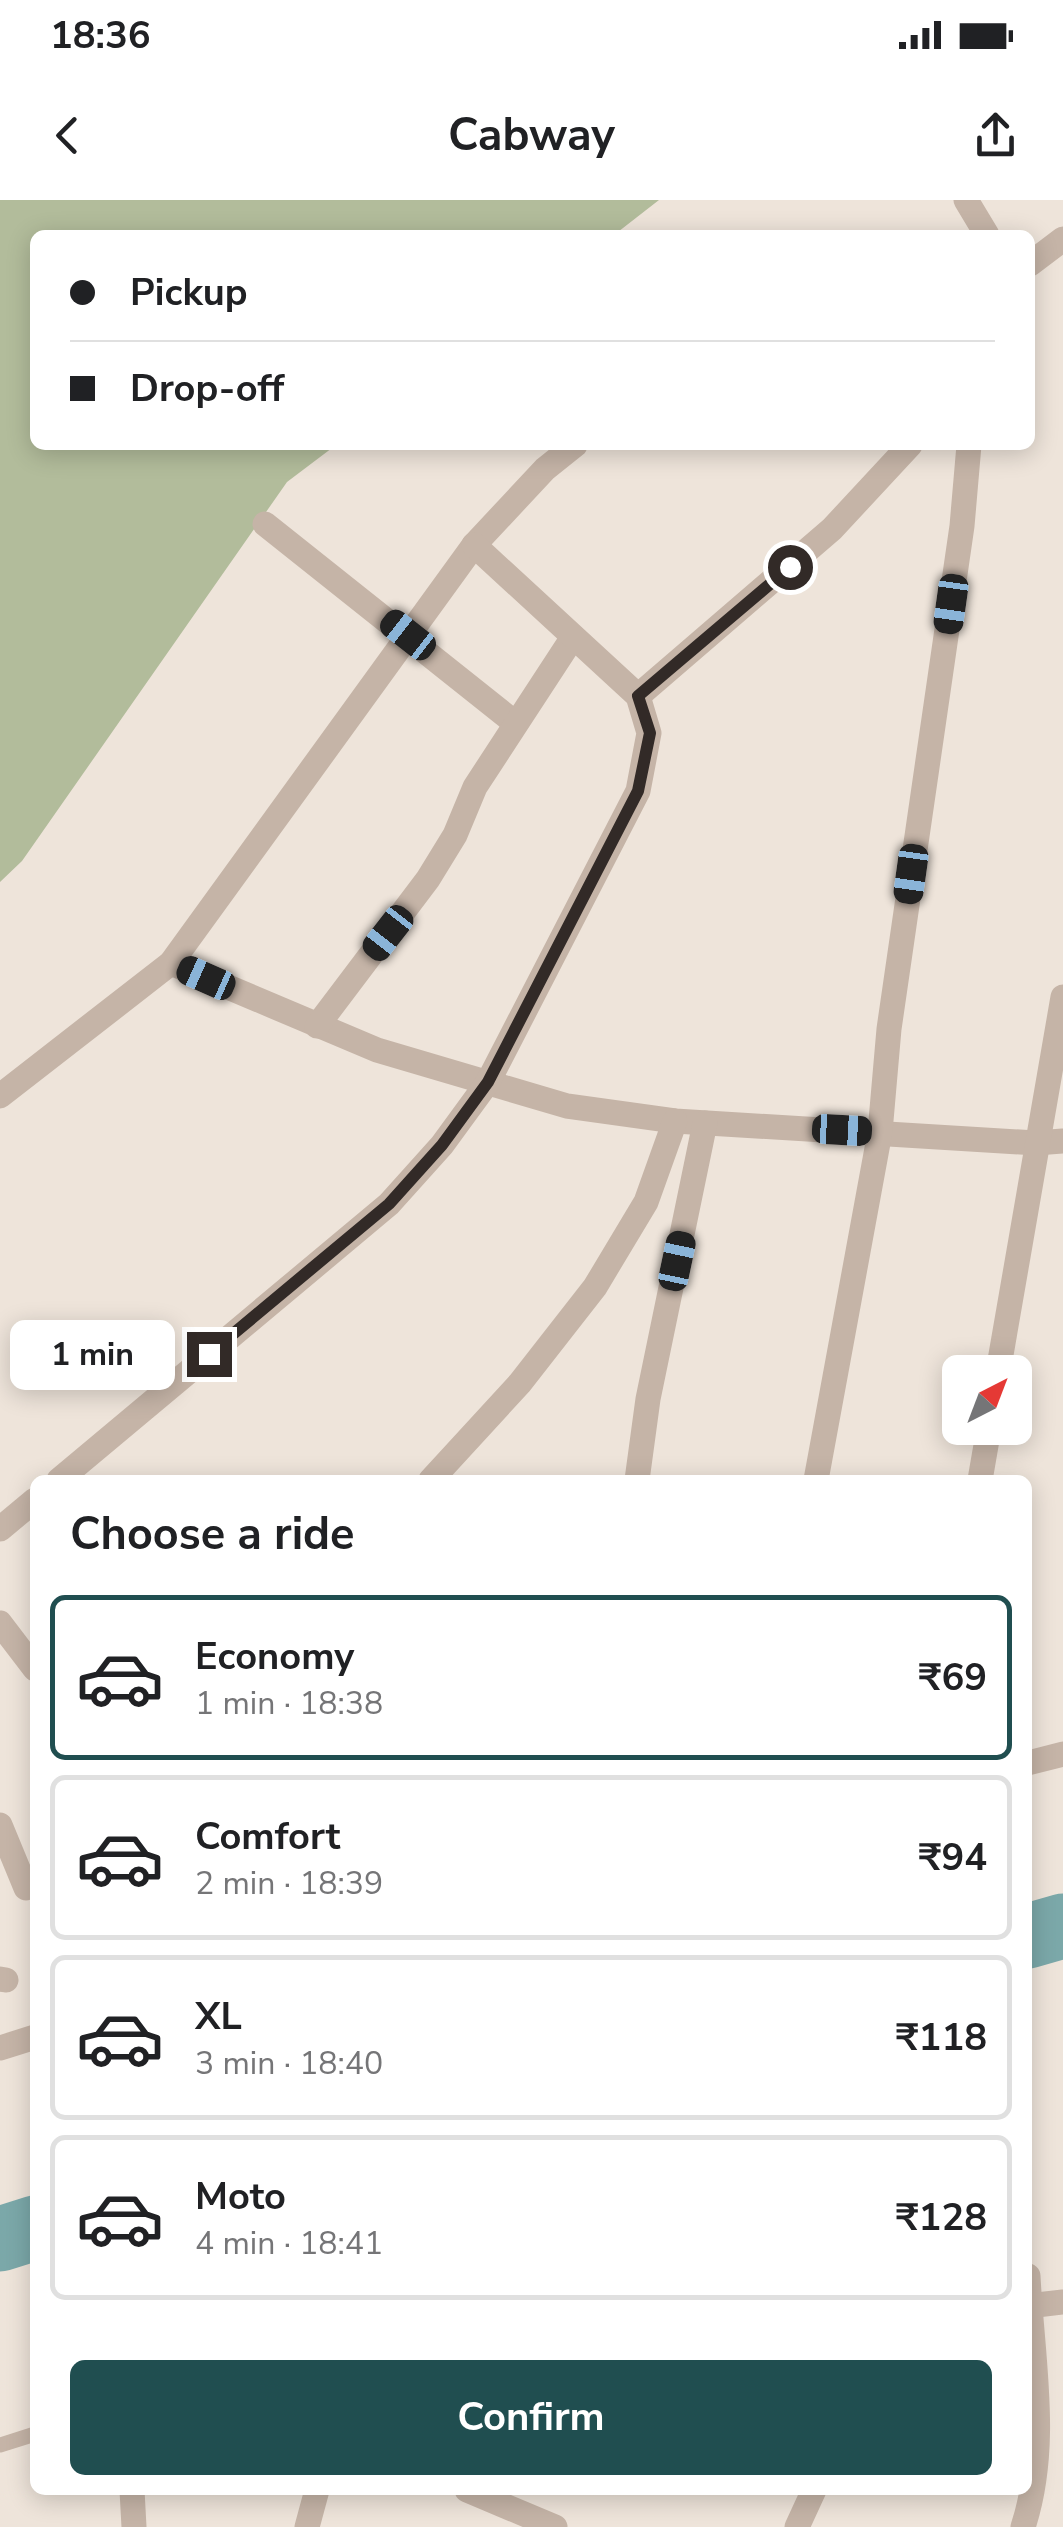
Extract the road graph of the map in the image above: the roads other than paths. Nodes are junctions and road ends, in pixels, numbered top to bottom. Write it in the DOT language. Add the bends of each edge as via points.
graph roads {
  1 [pos="966,200"];
  2 [pos="983,230"];
  3 [pos="1063,239"];
  4 [pos="1035,260"];
  5 [pos="569,450"];
  6 [pos="905,450"];
  7 [pos="969,450"];
  8 [pos="265,524"];
  9 [pos="474,545"];
  10 [pos="408,635"];
  11 [pos="574,637"];
  12 [pos="638,696"];
  13 [pos="515,723"];
  14 [pos="172,963"];
  15 [pos="1063,996"];
  16 [pos="317,1026"];
  17 [pos="488,1082"];
  18 [pos="0,1096"];
  19 [pos="675,1121"];
  20 [pos="705,1123"];
  21 [pos="880,1132"];
  22 [pos="1063,1141"];
  23 [pos="1036,1142"];
  24 [pos="1001,1355"];
  25 [pos="986,1445"];
  26 [pos="64,1475"];
  27 [pos="436,1475"];
  28 [pos="637,1475"];
  29 [pos="817,1475"];
  30 [pos="981,1475"];
  31 [pos="30,1504"];
  32 [pos="0,1529"];
  33 [pos="0,1623"];
  34 [pos="30,1662"];
  35 [pos="1063,1754"];
  36 [pos="1032,1762"];
  37 [pos="0,1826"];
  38 [pos="26,1888"];
  39 [pos="30,2039"];
  40 [pos="0,2048"];
  41 [pos="1063,2302"];
  42 [pos="1032,2306"];
  43 [pos="1032,2334"];
  44 [pos="30,2435"];
  45 [pos="0,2444"];
  46 [pos="1032,2478"];
  47 [pos="132,2495"];
  48 [pos="316,2495"];
  49 [pos="479,2495"];
  50 [pos="812,2495"];
  51 [pos="1029,2495"];
  52 [pos="134,2527"];
  53 [pos="307,2527"];
  54 [pos="555,2527"];
  55 [pos="797,2527"];
  56 [pos="1023,2527"];
  1 -- 2 [label="street"];
  3 -- 4 [label="street"];
  5 -- 9 [label="street"];
  6 -- 12 [label="street" via="832,529"];
  7 -- 21 [label="street" via="888,1029"];
  8 -- 10 [label="street"];
  9 -- 10 [label="street"];
  9 -- 11 [label="street"];
  10 -- 13 [label="street"];
  10 -- 14 [label="street"];
  11 -- 12 [label="street"];
  11 -- 13 [label="street"];
  12 -- 17 [label="street" via="650,733 638,791"];
  13 -- 16 [label="street" via="428,878"];
  14 -- 16 [label="street"];
  14 -- 18 [label="street"];
  15 -- 23 [label="street"];
  16 -- 17 [label="street"];
  17 -- 19 [label="street" via="567,1106"];
  17 -- 26 [label="street" via="389,1204"];
  19 -- 20 [label="street"];
  19 -- 27 [label="street" via="646,1202 595,1288"];
  20 -- 21 [label="street"];
  20 -- 28 [label="street"];
  21 -- 23 [label="street"];
  21 -- 29 [label="street"];
  22 -- 23 [label="street"];
  23 -- 24 [label="street"];
  25 -- 30 [label="street"];
  31 -- 32 [label="street"];
  33 -- 34 [label="street"];
  35 -- 36 [label="street"];
  37 -- 38 [label="street"];
  39 -- 40 [label="street"];
  41 -- 42 [label="street"];
  43 -- 46 [label="street" via="1040,2390"];
  44 -- 45 [label="lane"];
  47 -- 52 [label="street"];
  48 -- 53 [label="street"];
  49 -- 54 [label="street"];
  50 -- 55 [label="street"];
  51 -- 56 [label="street"];
}
